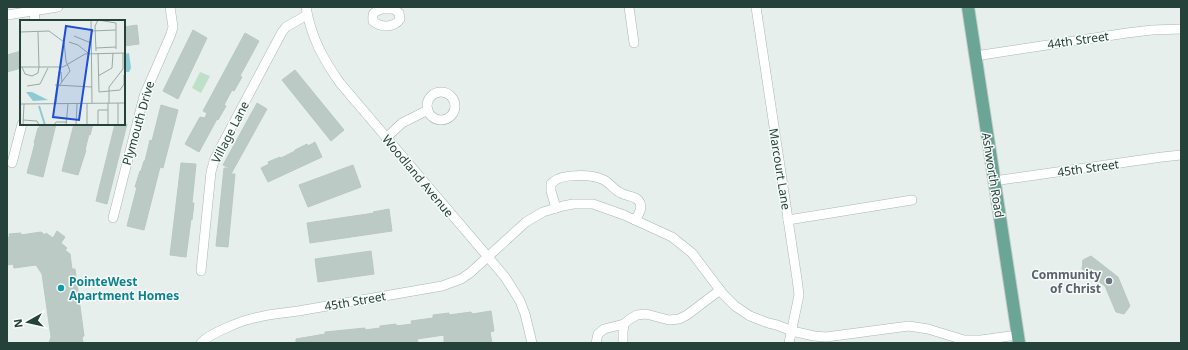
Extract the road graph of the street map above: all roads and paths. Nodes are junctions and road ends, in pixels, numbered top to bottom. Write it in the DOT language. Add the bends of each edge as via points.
graph roads {
  1 [pos="58,7"];
  2 [pos="170,7"];
  3 [pos="629,7"];
  4 [pos="756,7"];
  5 [pos="968,7"];
  6 [pos="17,10"];
  7 [pos="34,11"];
  8 [pos="307,11"];
  9 [pos="7,15"];
  10 [pos="36,20"];
  11 [pos="1181,30"];
  12 [pos="634,43"];
  13 [pos="975,56"];
  14 [pos="428,110"];
  15 [pos="22,125"];
  16 [pos="386,138"];
  17 [pos="1181,156"];
  18 [pos="12,164"];
  19 [pos="994,181"];
  20 [pos="912,200"];
  21 [pos="556,208"];
  22 [pos="113,218"];
  23 [pos="635,220"];
  24 [pos="788,220"];
  25 [pos="488,257"];
  26 [pos="202,271"];
  27 [pos="720,290"];
  28 [pos="624,324"];
  29 [pos="792,331"];
  30 [pos="1019,339"];
  31 [pos="202,343"];
  32 [pos="532,343"];
  33 [pos="596,343"];
  34 [pos="623,343"];
  35 [pos="789,343"];
  1 -- 7 [label="street"];
  2 -- 22 [label="street, Plymouth Drive" via="171,34 144,96"];
  3 -- 12 [label="street"];
  4 -- 24 [label="street, Marcourt Lane"];
  5 -- 13 [label="main road, Ashworth Road"];
  6 -- 7 [label="street"];
  6 -- 9 [label="street"];
  7 -- 10 [label="street"];
  8 -- 16 [label="street, Woodland Avenue" via="317,46 325,61"];
  8 -- 26 [label="street, Village Lane" via="282,32 215,158 211,172"];
  11 -- 13 [label="street, 44th Street" via="1127,33"];
  13 -- 19 [label="main road, Ashworth Road"];
  14 -- 16 [label="street" via="402,123"];
  15 -- 18 [label="street"];
  16 -- 25 [label="street, Woodland Avenue"];
  17 -- 19 [label="street, 45th Street"];
  19 -- 30 [label="main road, Ashworth Road"];
  20 -- 24 [label="street"];
  21 -- 23 [label="street, 45th Street" via="573,204 593,204"];
  21 -- 23 [label="street" via="550,184 554,180 568,176 598,177 622,194 636,198 640,202 641,208"];
  21 -- 25 [label="street, 45th Street" via="526,222"];
  23 -- 27 [label="street, 45th Street" via="672,237 685,247"];
  24 -- 29 [label="street, Marcourt Lane" via="799,295"];
  25 -- 31 [label="street, 45th Street" via="461,279 442,286 258,317 216,333"];
  25 -- 32 [label="street, Woodland Avenue" via="520,301"];
  27 -- 28 [label="street" via="678,319 669,320 646,314 637,315"];
  27 -- 29 [label="street, 45th Street" via="735,306 750,316"];
  28 -- 33 [label="street" via="604,329 598,334"];
  28 -- 34 [label="street"];
  29 -- 30 [label="street, 45th Street" via="826,337 909,326 964,340"];
  29 -- 35 [label="street, Marcourt Lane"];
}
